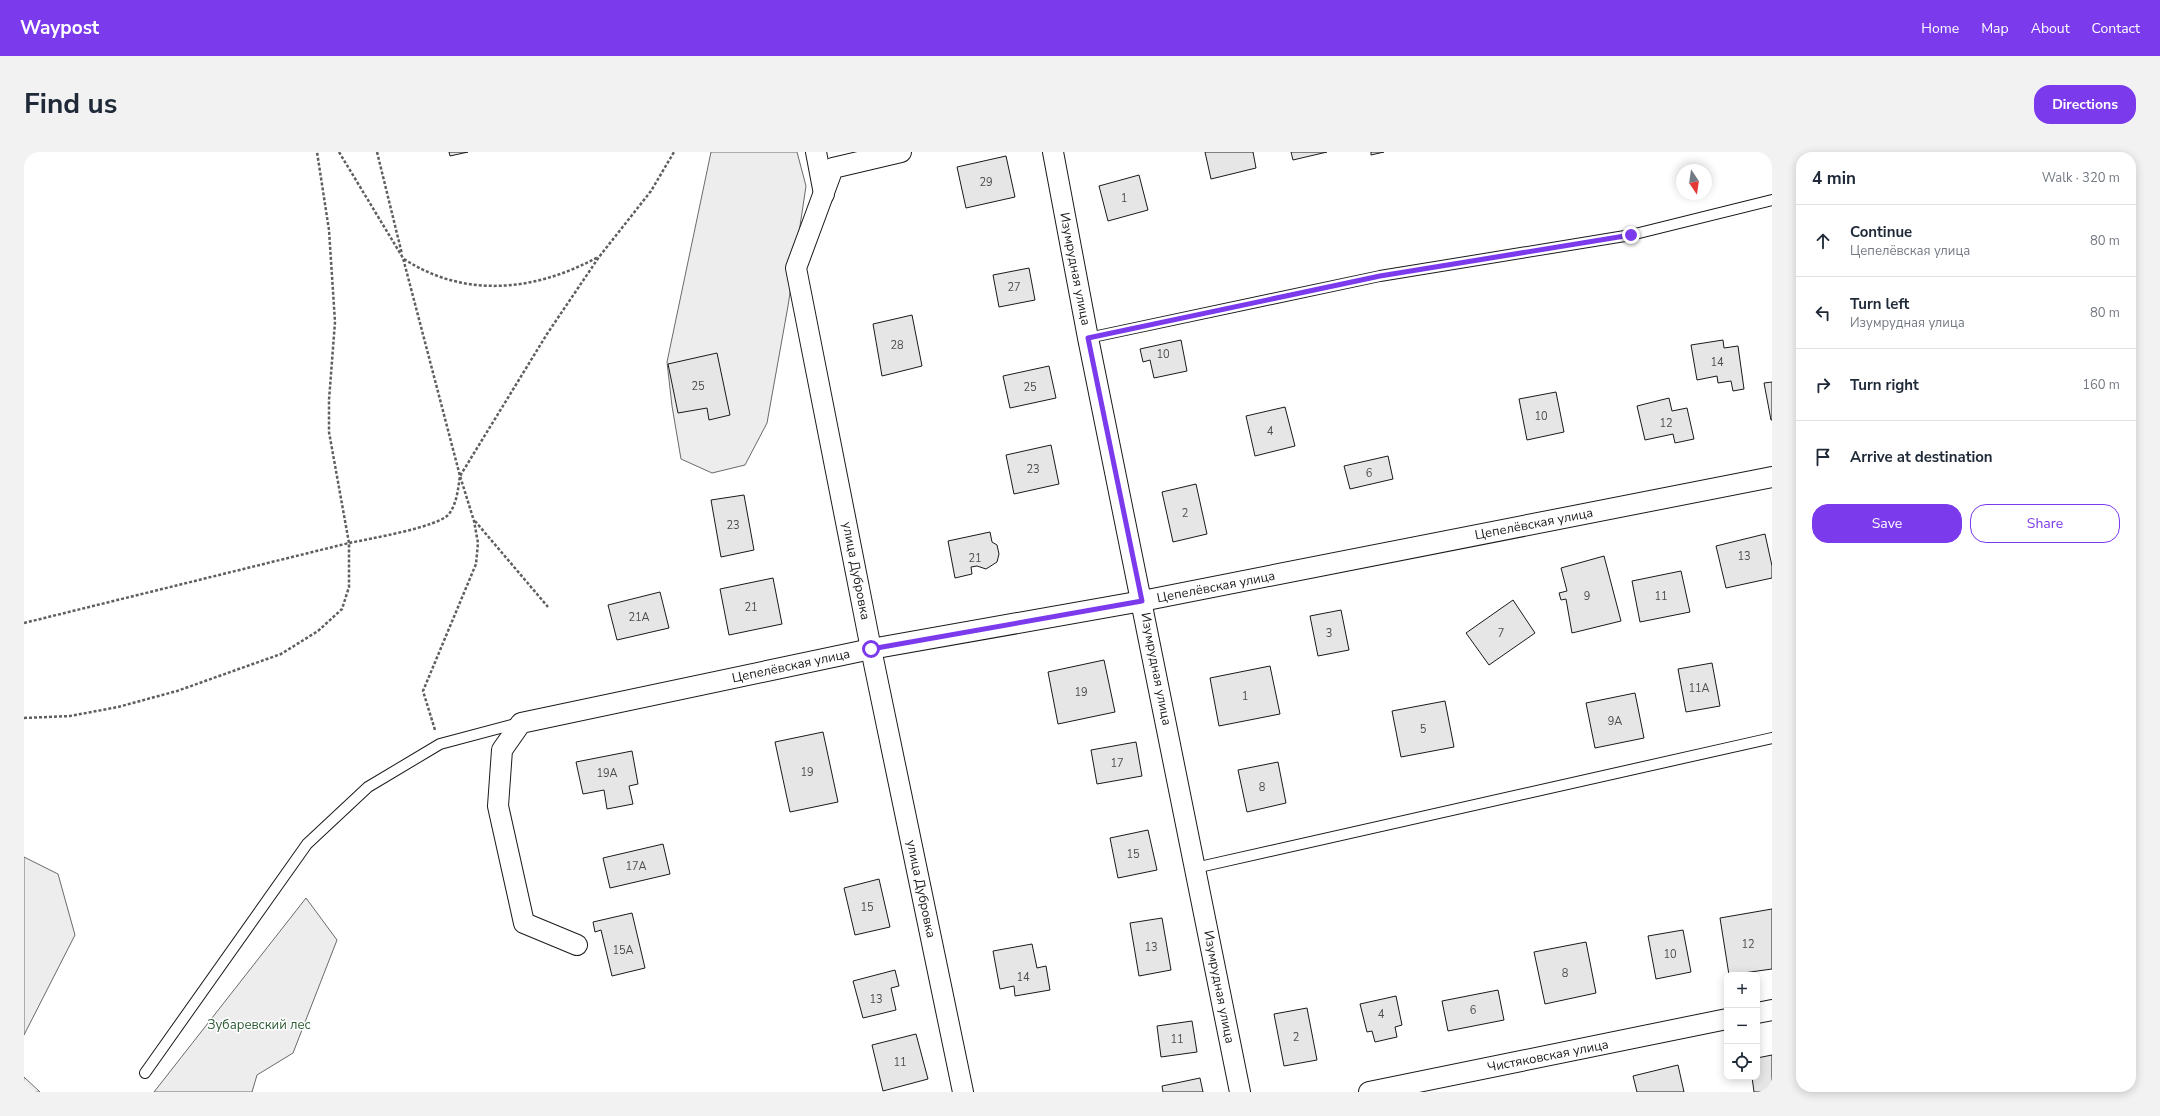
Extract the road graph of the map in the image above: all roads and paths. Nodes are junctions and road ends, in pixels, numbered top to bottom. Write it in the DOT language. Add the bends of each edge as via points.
graph roads {
  1 [pos="317,152"];
  2 [pos="339,152"];
  3 [pos="377,152"];
  4 [pos="674,152"];
  5 [pos="816,152"];
  6 [pos="901,152"];
  7 [pos="1054,152"];
  8 [pos="824,194"];
  9 [pos="1772,200"];
  10 [pos="599,257"];
  11 [pos="403,258"];
  12 [pos="1088,338"];
  13 [pos="460,476"];
  14 [pos="1772,477"];
  15 [pos="474,521"];
  16 [pos="349,543"];
  17 [pos="1142,601"];
  18 [pos="548,607"];
  19 [pos="24,624"];
  20 [pos="871,649"];
  21 [pos="24,718"];
  22 [pos="521,723"];
  23 [pos="1772,738"];
  24 [pos="440,744"];
  25 [pos="1196,868"];
  26 [pos="577,945"];
  27 [pos="1772,1010"];
  28 [pos="1760,1012"];
  29 [pos="1724,1020"];
  30 [pos="145,1073"];
  31 [pos="963,1092"];
  32 [pos="1240,1092"];
  33 [pos="1369,1092"];
  1 -- 16 [label="path" via="329,230 335,322 329,432"];
  2 -- 11 [label="path"];
  3 -- 11 [label="path"];
  4 -- 10 [label="path" via="651,191"];
  5 -- 8 [label="street"];
  6 -- 8 [label="street, улица Дубровка" via="833,168"];
  7 -- 12 [label="street, Изумрудная улица"];
  8 -- 20 [label="street, улица Дубровка" via="796,268"];
  9 -- 12 [label="lane" via="1631,235 1380,276"];
  10 -- 11 [label="path" via="575,270 522,286 457,282 423,272"];
  10 -- 13 [label="path" via="547,334"];
  11 -- 13 [label="path"];
  12 -- 17 [label="street, Изумрудная улица"];
  13 -- 15 [label="path"];
  13 -- 16 [label="path" via="456,500 448,515 433,524"];
  14 -- 17 [label="street, Цепелёвская улица"];
  15 -- 18 [label="path"];
  15 -- 24 [label="path" via="478,543 476,564 423,691"];
  16 -- 19 [label="path"];
  16 -- 21 [label="path" via="349,587 342,609 318,631 280,654 177,692 118,707 70,716"];
  17 -- 20 [label="street, Цепелёвская улица"];
  17 -- 25 [label="street, Изумрудная улица"];
  20 -- 22 [label="street, Цепелёвская улица"];
  20 -- 31 [label="street, улица Дубровка"];
  22 -- 24 [label="lane"];
  22 -- 26 [label="street" via="502,750 498,806 524,923"];
  23 -- 25 [label="lane"];
  24 -- 30 [label="lane" via="368,787 307,844"];
  25 -- 32 [label="street, Изумрудная улица"];
  27 -- 28 [label="street"];
  29 -- 33 [label="street, Чистяковская улица"];
}
